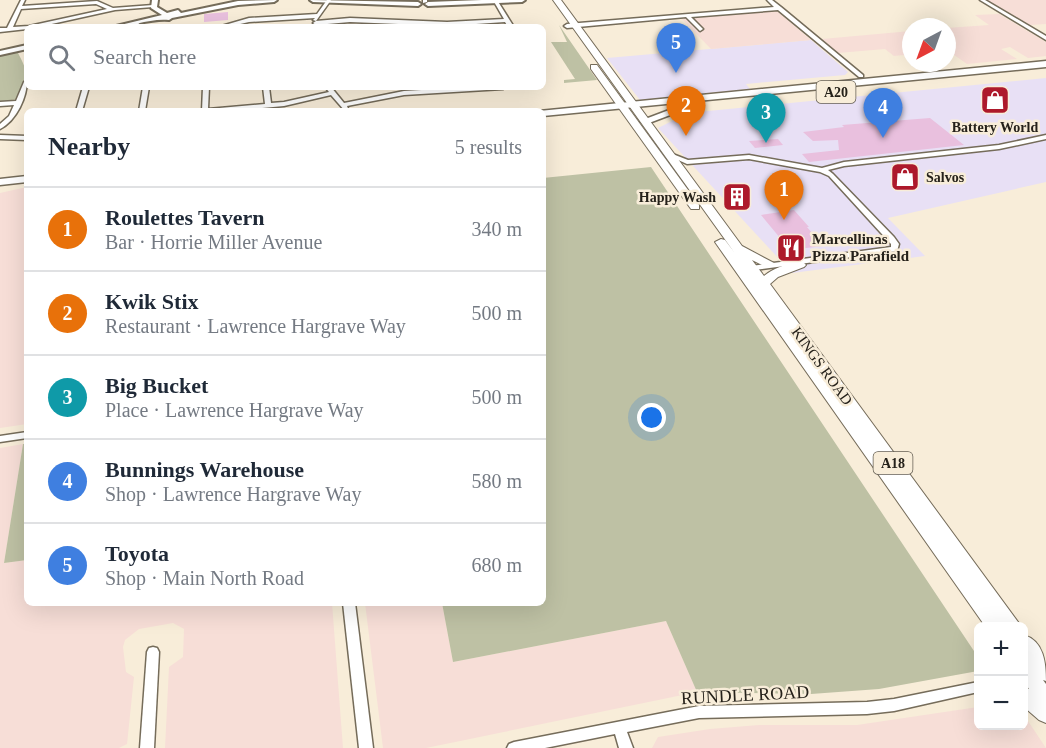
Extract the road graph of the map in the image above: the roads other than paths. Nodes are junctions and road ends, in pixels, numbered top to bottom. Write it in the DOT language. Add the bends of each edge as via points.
graph roads {
  1 [pos="23,0"];
  2 [pos="245,0"];
  3 [pos="274,0"];
  4 [pos="305,0"];
  5 [pos="314,0"];
  6 [pos="347,0"];
  7 [pos="522,0"];
  8 [pos="549,0"];
  9 [pos="557,0"];
  10 [pos="769,0"];
  11 [pos="982,0"];
  12 [pos="328,1"];
  13 [pos="496,1"];
  14 [pos="424,2"];
  15 [pos="154,3"];
  16 [pos="19,8"];
  17 [pos="779,8"];
  18 [pos="112,10"];
  19 [pos="164,15"];
  20 [pos="317,15"];
  21 [pos="687,16"];
  22 [pos="261,19"];
  23 [pos="506,20"];
  24 [pos="44,24"];
  25 [pos="140,24"];
  26 [pos="236,24"];
  27 [pos="262,24"];
  28 [pos="316,24"];
  29 [pos="384,24"];
  30 [pos="509,24"];
  31 [pos="571,26"];
  32 [pos="24,28"];
  33 [pos="9,29"];
  34 [pos="700,29"];
  35 [pos="0,30"];
  36 [pos="1046,38"];
  37 [pos="24,49"];
  38 [pos="0,54"];
  39 [pos="1046,64"];
  40 [pos="599,66"];
  41 [pos="1046,72"];
  42 [pos="861,76"];
  43 [pos="24,89"];
  44 [pos="85,90"];
  45 [pos="146,90"];
  46 [pos="206,90"];
  47 [pos="266,90"];
  48 [pos="329,90"];
  49 [pos="391,90"];
  50 [pos="432,90"];
  51 [pos="758,93"];
  52 [pos="392,94"];
  53 [pos="615,96"];
  54 [pos="18,103"];
  55 [pos="0,104"];
  56 [pos="268,106"];
  57 [pos="692,106"];
  58 [pos="80,108"];
  59 [pos="142,108"];
  60 [pos="206,108"];
  61 [pos="243,108"];
  62 [pos="346,108"];
  63 [pos="629,108"];
  64 [pos="594,109"];
  65 [pos="546,113"];
  66 [pos="546,120"];
  67 [pos="645,121"];
  68 [pos="0,127"];
  69 [pos="1046,136"];
  70 [pos="0,137"];
  71 [pos="24,138"];
  72 [pos="668,154"];
  73 [pos="822,170"];
  74 [pos="24,171"];
  75 [pos="0,174"];
  76 [pos="24,179"];
  77 [pos="0,182"];
  78 [pos="733,243"];
  79 [pos="839,258"];
  80 [pos="770,265"];
  81 [pos="801,265"];
  82 [pos="748,270"];
  83 [pos="763,284"];
  84 [pos="24,435"];
  85 [pos="0,439"];
  86 [pos="349,606"];
  87 [pos="991,622"];
  88 [pos="1008,622"];
  89 [pos="153,652"];
  90 [pos="1028,657"];
  91 [pos="1034,674"];
  92 [pos="974,688"];
  93 [pos="1046,699"];
  94 [pos="1028,700"];
  95 [pos="1046,714"];
  96 [pos="619,727"];
  97 [pos="147,748"];
  98 [pos="366,748"];
  99 [pos="514,748"];
  100 [pos="626,748"];
  1 -- 16 [label="street"];
  2 -- 19 [label="street"];
  3 -- 19 [label="street"];
  4 -- 5 [label="street"];
  5 -- 12 [label="street"];
  6 -- 14 [label="street"];
  7 -- 13 [label="street"];
  8 -- 31 [label="main road, A18"];
  9 -- 31 [label="main road, A18"];
  10 -- 17 [label="street"];
  11 -- 36 [label="street"];
  12 -- 14 [label="street"];
  12 -- 20 [label="street"];
  13 -- 14 [label="street"];
  13 -- 23 [label="street"];
  15 -- 18 [label="street"];
  15 -- 19 [label="street"];
  16 -- 18 [label="street" via="100,2"];
  16 -- 33 [label="street"];
  17 -- 21 [label="street"];
  17 -- 42 [label="street"];
  18 -- 24 [label="street"];
  19 -- 25 [label="street"];
  20 -- 22 [label="street"];
  20 -- 28 [label="street"];
  21 -- 31 [label="street"];
  21 -- 34 [label="street"];
  22 -- 26 [label="street"];
  22 -- 27 [label="street"];
  23 -- 29 [label="street"];
  23 -- 30 [label="street"];
  31 -- 40 [label="main road, A18"];
  32 -- 33 [label="street"];
  33 -- 35 [label="street"];
  37 -- 38 [label="street"];
  39 -- 51 [label="highway, A20"];
  40 -- 53 [label="main road, A18"];
  40 -- 63 [label="main road, A18"];
  41 -- 57 [label="highway, A20"];
  42 -- 51 [label="highway"];
  43 -- 54 [label="street"];
  44 -- 58 [label="street"];
  45 -- 59 [label="street"];
  46 -- 60 [label="street"];
  47 -- 56 [label="street"];
  48 -- 56 [label="street"];
  48 -- 62 [label="street"];
  49 -- 52 [label="street"];
  50 -- 52 [label="street"];
  51 -- 63 [label="highway, A20"];
  52 -- 62 [label="street"];
  53 -- 63 [label="main road, A18"];
  53 -- 64 [label="highway"];
  54 -- 55 [label="street"];
  54 -- 68 [label="street" via="12,117"];
  56 -- 61 [label="street"];
  57 -- 63 [label="highway, A20"];
  57 -- 67 [label="highway"];
  63 -- 64 [label="highway, A20"];
  63 -- 66 [label="highway, A20"];
  63 -- 67 [label="main road, KINGS ROAD / A18"];
  63 -- 82 [label="main road, KINGS ROAD / A18"];
  64 -- 65 [label="highway, A20"];
  67 -- 72 [label="main road, KINGS ROAD / A18"];
  69 -- 73 [label="street" via="999,147 844,164"];
  70 -- 71 [label="street"];
  72 -- 73 [label="street" via="687,162 749,157"];
  72 -- 78 [label="main road, KINGS ROAD / A18"];
  73 -- 79 [label="street" via="895,244 890,251"];
  74 -- 75 [label="highway"];
  76 -- 77 [label="highway"];
  78 -- 80 [label="main road"];
  78 -- 82 [label="main road, KINGS ROAD / A18"];
  79 -- 80 [label="street"];
  79 -- 81 [label="street"];
  80 -- 82 [label="street"];
  81 -- 82 [label="street"];
  81 -- 83 [label="main road" via="774,274"];
  82 -- 83 [label="main road, KINGS ROAD / A18"];
  82 -- 87 [label="main road, KINGS ROAD / A18"];
  83 -- 88 [label="main road, KINGS ROAD / A18"];
  84 -- 85 [label="street"];
  86 -- 98 [label="street"];
  89 -- 97 [label="street"];
  90 -- 91 [label="main road"];
  91 -- 93 [label="main road"];
  92 -- 96 [label="street, RUNDLE ROAD" via="885,706 725,710"];
  94 -- 95 [label="main road"];
  96 -- 99 [label="street, RUNDLE ROAD"];
  96 -- 100 [label="street"];
}
